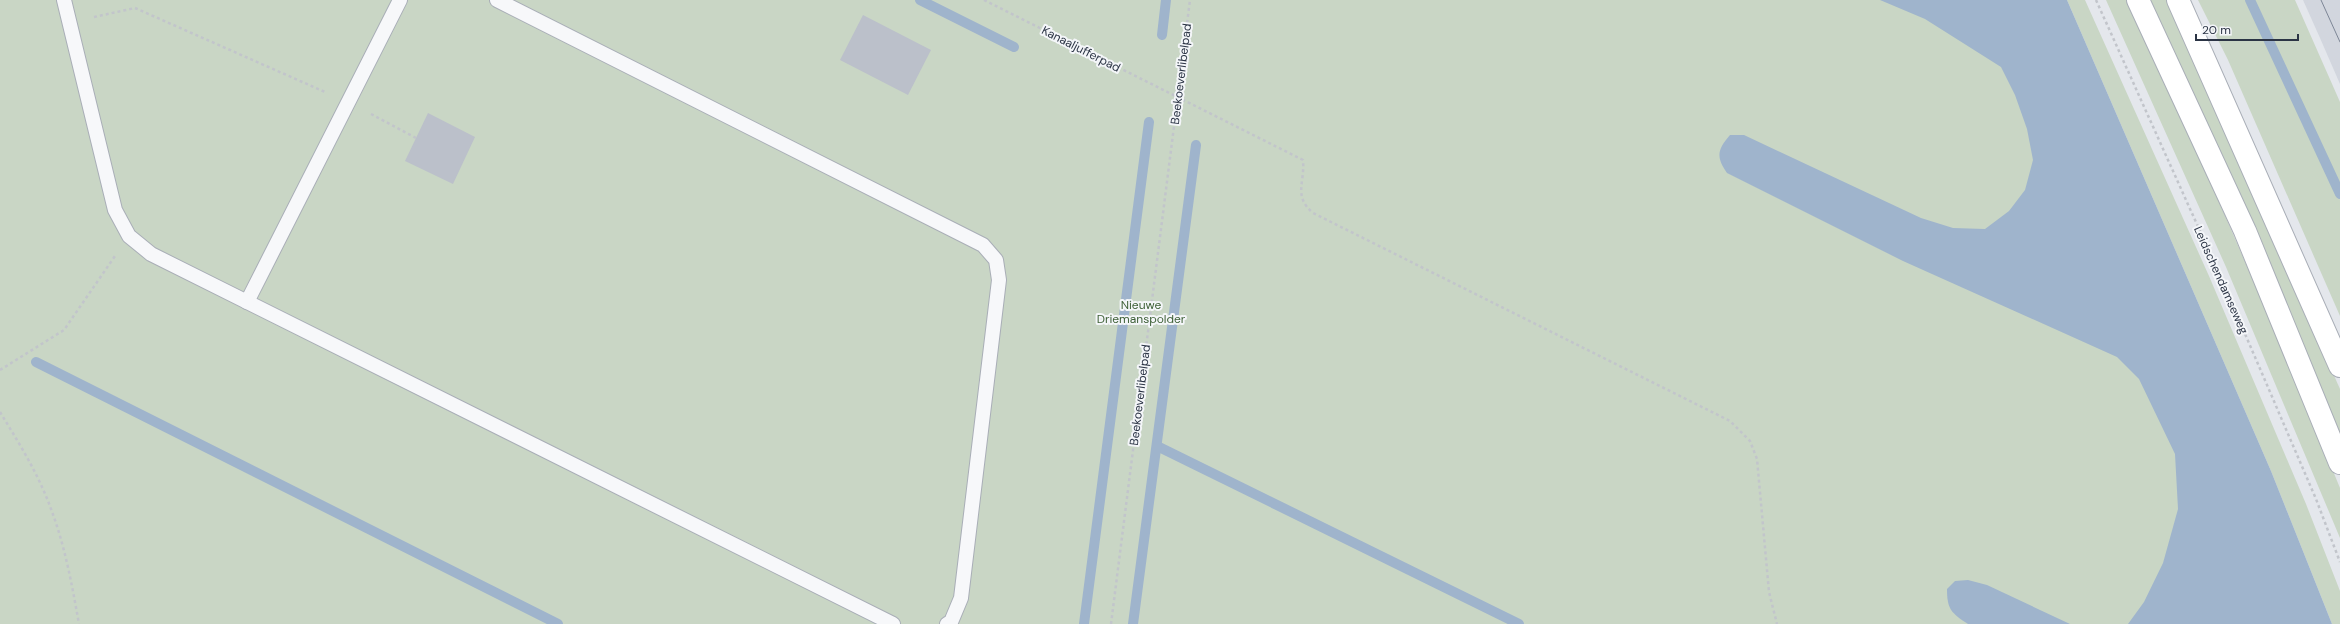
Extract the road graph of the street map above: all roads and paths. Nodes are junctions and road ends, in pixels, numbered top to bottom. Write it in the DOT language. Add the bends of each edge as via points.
graph roads {
  1 [pos="64,0"];
  2 [pos="400,0"];
  3 [pos="497,0"];
  4 [pos="984,0"];
  5 [pos="1190,0"];
  6 [pos="2096,0"];
  7 [pos="2138,0"];
  8 [pos="2178,0"];
  9 [pos="70,22"];
  10 [pos="1179,97"];
  11 [pos="348,102"];
  12 [pos="416,138"];
  13 [pos="129,236"];
  14 [pos="247,302"];
  15 [pos="2340,366"];
  16 [pos="0,370"];
  17 [pos="0,412"];
  18 [pos="2340,463"];
  19 [pos="2340,562"];
  20 [pos="79,624"];
  21 [pos="893,624"];
  22 [pos="947,624"];
  23 [pos="1111,624"];
  24 [pos="1777,624"];
  1 -- 9 [label="lane"];
  2 -- 11 [label="lane"];
  3 -- 22 [label="lane" via="982,245 996,260 999,280 962,598 951,622"];
  4 -- 10 [label="path, Kanaaljufferpad"];
  5 -- 10 [label="path, Beekoeverlibelpad"];
  6 -- 19 [label="path, Leidschendamseweg" via="2218,271 2316,499"];
  7 -- 18 [label="main road" via="2245,231"];
  8 -- 15 [label="main road"];
  9 -- 11 [label="path" via="135,8"];
  9 -- 13 [label="lane" via="115,210"];
  10 -- 23 [label="path, Beekoeverlibelpad"];
  10 -- 24 [label="path, Kanaaljufferpad" via="1303,160 1303,205 1313,213 1730,422 1742,431 1750,441 1757,459 1769,592"];
  11 -- 12 [label="path"];
  11 -- 14 [label="lane"];
  13 -- 14 [label="lane" via="152,254"];
  13 -- 16 [label="path" via="64,330"];
  14 -- 21 [label="lane"];
  17 -- 20 [label="path" via="26,454 51,508 71,576"];
}
